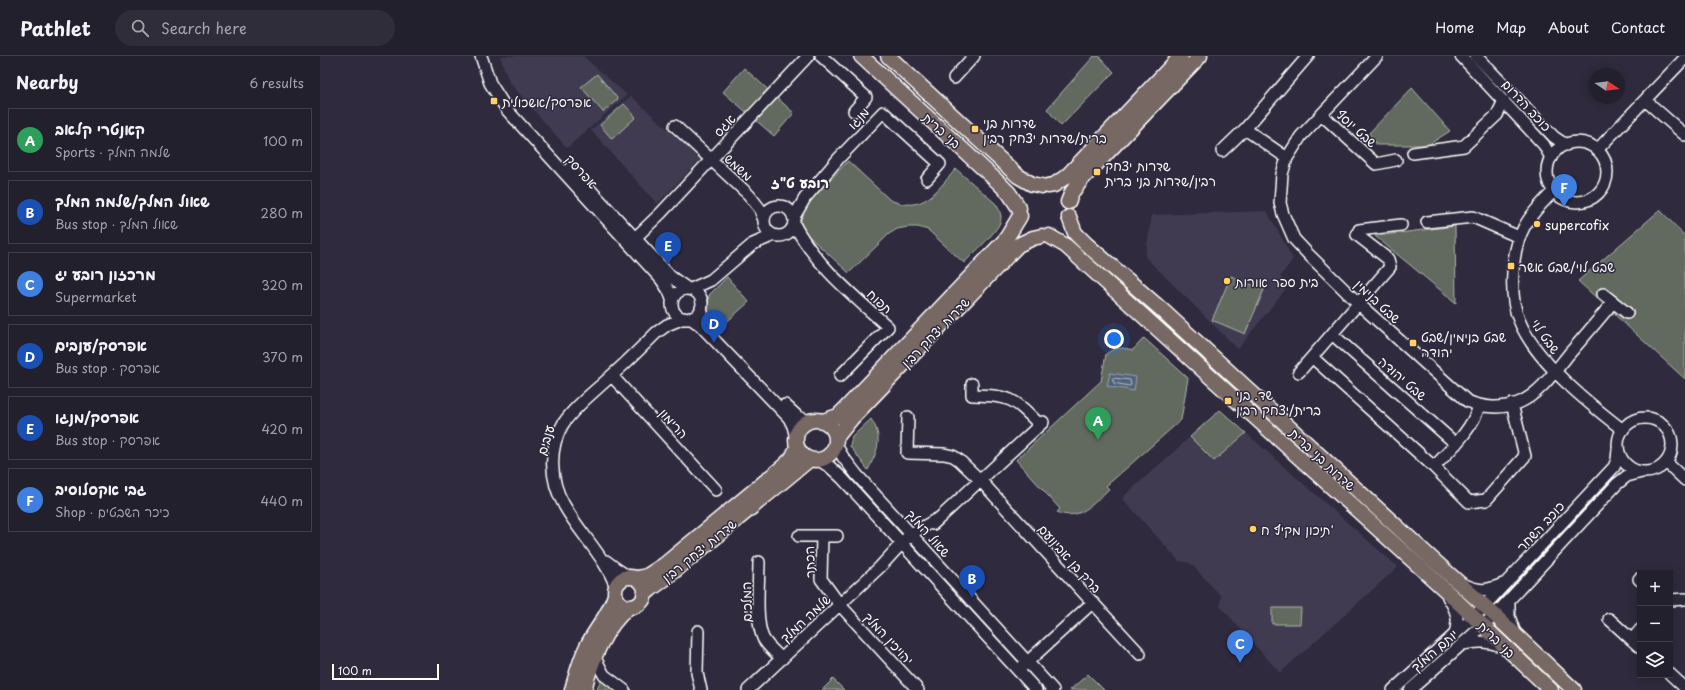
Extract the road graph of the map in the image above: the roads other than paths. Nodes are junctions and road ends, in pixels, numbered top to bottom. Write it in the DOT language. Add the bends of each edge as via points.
graph roads {
  1 [pos="481,56"];
  2 [pos="489,56"];
  3 [pos="808,56"];
  4 [pos="821,56"];
  5 [pos="861,56"];
  6 [pos="888,56"];
  7 [pos="974,56"];
  8 [pos="1181,56"];
  9 [pos="1200,56"];
  10 [pos="1308,56"];
  11 [pos="1377,56"];
  12 [pos="1461,56"];
  13 [pos="1476,56"];
  14 [pos="1685,58"];
  15 [pos="954,78"];
  16 [pos="1645,100"];
  17 [pos="1504,101"];
  18 [pos="854,111"];
  19 [pos="1514,111"];
  20 [pos="1322,115"];
  21 [pos="1497,115"];
  22 [pos="675,126"];
  23 [pos="1245,129"];
  24 [pos="1685,135"];
  25 [pos="1566,145"];
  26 [pos="1222,150"];
  27 [pos="1597,150"];
  28 [pos="1414,153"];
  29 [pos="1287,158"];
  30 [pos="1551,158"];
  31 [pos="711,159"];
  32 [pos="1396,160"];
  33 [pos="927,179"];
  34 [pos="1045,186"];
  35 [pos="1554,191"];
  36 [pos="749,195"];
  37 [pos="805,198"];
  38 [pos="1068,202"];
  39 [pos="775,206"];
  40 [pos="786,207"];
  41 [pos="1020,212"];
  42 [pos="1069,217"];
  43 [pos="764,221"];
  44 [pos="794,221"];
  45 [pos="1426,222"];
  46 [pos="1401,225"];
  47 [pos="778,235"];
  48 [pos="1045,236"];
  49 [pos="1519,236"];
  50 [pos="635,242"];
  51 [pos="754,244"];
  52 [pos="806,245"];
  53 [pos="711,280"];
  54 [pos="690,289"];
  55 [pos="1603,294"];
  56 [pos="1613,302"];
  57 [pos="672,304"];
  58 [pos="701,304"];
  59 [pos="1359,304"];
  60 [pos="1627,314"];
  61 [pos="687,318"];
  62 [pos="656,333"];
  63 [pos="1332,334"];
  64 [pos="1312,358"];
  65 [pos="1555,371"];
  66 [pos="1299,372"];
  67 [pos="612,376"];
  68 [pos="840,376"];
  69 [pos="972,384"];
  70 [pos="1512,404"];
  71 [pos="1479,406"];
  72 [pos="908,418"];
  73 [pos="816,421"];
  74 [pos="1623,430"];
  75 [pos="836,441"];
  76 [pos="796,443"];
  77 [pos="1456,444"];
  78 [pos="1618,449"];
  79 [pos="814,460"];
  80 [pos="1666,462"];
  81 [pos="1434,467"];
  82 [pos="1642,472"];
  83 [pos="980,480"];
  84 [pos="1685,480"];
  85 [pos="716,490"];
  86 [pos="799,536"];
  87 [pos="822,536"];
  88 [pos="837,536"];
  89 [pos="915,538"];
  90 [pos="905,546"];
  91 [pos="600,555"];
  92 [pos="759,562"];
  93 [pos="633,578"];
  94 [pos="1458,582"];
  95 [pos="1506,583"];
  96 [pos="1443,588"];
  97 [pos="615,591"];
  98 [pos="644,596"];
  99 [pos="1685,599"];
  100 [pos="1510,600"];
  101 [pos="1673,600"];
  102 [pos="1092,603"];
  103 [pos="840,605"];
  104 [pos="629,606"];
  105 [pos="1490,610"];
  106 [pos="1609,619"];
  107 [pos="1478,622"];
  108 [pos="698,631"];
  109 [pos="1454,636"];
  110 [pos="1517,638"];
  111 [pos="1636,643"];
  112 [pos="1463,644"];
  113 [pos="1505,648"];
  114 [pos="1140,654"];
  115 [pos="595,658"];
  116 [pos="782,659"];
  117 [pos="1028,662"];
  118 [pos="1018,670"];
  119 [pos="1673,677"];
  120 [pos="1685,688"];
  121 [pos="572,690"];
  122 [pos="584,690"];
  123 [pos="624,690"];
  124 [pos="701,690"];
  125 [pos="748,690"];
  126 [pos="918,690"];
  127 [pos="1036,690"];
  128 [pos="1053,690"];
  129 [pos="1393,690"];
  130 [pos="1410,690"];
  131 [pos="1551,690"];
  132 [pos="1574,690"];
  1 -- 50 [label="street, אפרסק" via="490,83 507,110"];
  2 -- 50 [label="street, אפרסק" via="496,80 513,105"];
  3 -- 31 [label="street, אגס"];
  4 -- 18 [label="street" via="866,97"];
  5 -- 41 [label="main road, בני ברית" via="998,182 1009,193"];
  6 -- 34 [label="main road, בני ברית" via="1018,176 1032,184"];
  7 -- 15 [label="street"];
  8 -- 34 [label="main road" via="1067,176 1054,185"];
  9 -- 38 [label="main road" via="1082,179"];
  10 -- 23 [label="street"];
  11 -- 20 [label="street, שבט בנימין"];
  12 -- 17 [label="street, כוכב הדרום"];
  13 -- 25 [label="street, כוכב הדרום" via="1554,137"];
  14 -- 16 [label="street"];
  16 -- 24 [label="street"];
  16 -- 27 [label="street"];
  17 -- 19 [label="street, כוכב הדרום"];
  17 -- 21 [label="street"];
  19 -- 21 [label="street"];
  19 -- 30 [label="street, כוכב הדרום" via="1547,148"];
  20 -- 29 [label="street, שבט בנימין" via="1301,136"];
  20 -- 32 [label="street, שבט יוסף" via="1376,164"];
  21 -- 28 [label="street" via="1464,146"];
  22 -- 31 [label="street, משמש"];
  23 -- 26 [label="street"];
  23 -- 29 [label="street"];
  25 -- 27 [label="street" via="1582,143"];
  25 -- 30 [label="street"];
  27 -- 35 [label="street" via="1607,165 1605,183 1601,191 1583,202 1572,202"];
  29 -- 59 [label="street, שבט בנימין" via="1282,174 1280,203 1294,239"];
  30 -- 35 [label="street" via="1548,177"];
  31 -- 36 [label="street, משמש"];
  31 -- 50 [label="street, אגס"];
  33 -- 37 [label="street, מנגו" via="940,164 883,112"];
  34 -- 38 [label="main road" via="1060,191"];
  34 -- 41 [label="main road" via="1034,188 1027,193 1022,200"];
  35 -- 49 [label="street, שבט לוי"];
  36 -- 39 [label="street, משמש"];
  36 -- 43 [label="street, משמש" via="760,209"];
  37 -- 40 [label="street, מנגו"];
  37 -- 44 [label="street, מנגו"];
  38 -- 42 [label="main road"];
  39 -- 40 [label="street"];
  39 -- 43 [label="street" via="766,213"];
  40 -- 44 [label="street" via="793,213"];
  41 -- 48 [label="main road" via="1022,223 1027,229 1034,234"];
  41 -- 73 [label="main road, שדרות יצחק רבין" via="1006,239 844,410 838,416"];
  42 -- 48 [label="main road" via="1061,229"];
  42 -- 94 [label="main road, שדרות בני ברית" via="1075,233 1086,244 1162,310"];
  43 -- 47 [label="street" via="767,230"];
  43 -- 51 [label="street"];
  44 -- 47 [label="street" via="789,232"];
  44 -- 52 [label="street, תפוח"];
  45 -- 49 [label="street" via="1473,217"];
  46 -- 59 [label="street" via="1359,230 1357,235 1388,259 1390,267"];
  47 -- 51 [label="street"];
  47 -- 52 [label="street, תפוח"];
  48 -- 75 [label="main road, שדרות יצחק רבין" via="1033,238 1018,246 852,418"];
  48 -- 96 [label="main road, שדרות בני ברית" via="1066,246"];
  49 -- 65 [label="street, שבט לוי" via="1514,252 1512,286 1518,319 1526,336"];
  50 -- 54 [label="street, אפרסק" via="671,277"];
  50 -- 57 [label="street, אפרסק" via="669,291"];
  51 -- 53 [label="street"];
  52 -- 68 [label="street, תפוח" via="836,278 888,327"];
  53 -- 54 [label="street"];
  53 -- 58 [label="street"];
  54 -- 57 [label="street" via="678,291"];
  54 -- 58 [label="street" via="698,293"];
  55 -- 56 [label="street"];
  56 -- 60 [label="street"];
  56 -- 65 [label="street, שבט בנימין"];
  57 -- 61 [label="street" via="677,315"];
  57 -- 62 [label="street, ענבים" via="667,320"];
  58 -- 61 [label="street" via="697,314"];
  58 -- 73 [label="street" via="703,317 712,328 794,414"];
  59 -- 63 [label="street"];
  59 -- 71 [label="street, שבט בנימין" via="1467,401"];
  61 -- 62 [label="street, ענבים" via="667,325"];
  61 -- 76 [label="street" via="700,325 789,418"];
  62 -- 67 [label="street, ענבים"];
  63 -- 64 [label="street"];
  63 -- 77 [label="street, שבט יהודה"];
  64 -- 66 [label="street"];
  64 -- 81 [label="street"];
  65 -- 70 [label="street, שבט בנימין" via="1525,399"];
  65 -- 74 [label="street, שבט לוי"];
  67 -- 85 [label="street, הרימון"];
  67 -- 91 [label="street, ענבים" via="577,408 563,425 552,464 554,480 562,501"];
  69 -- 83 [label="street, שלמה המלך" via="972,395 1009,399 1042,423"];
  70 -- 71 [label="street, שבט בנימין"];
  70 -- 81 [label="street" via="1525,456 1486,500 1469,502"];
  71 -- 77 [label="street" via="1474,420"];
  72 -- 83 [label="street, ברק בן אבינועם" via="907,453 953,456"];
  73 -- 75 [label="main road" via="832,428"];
  73 -- 76 [label="main road" via="800,427"];
  74 -- 78 [label="street"];
  74 -- 80 [label="street" via="1633,421 1646,418 1655,419 1663,424 1671,435 1672,442 1672,449"];
  75 -- 79 [label="main road" via="829,455"];
  75 -- 89 [label="street, שאול המלך" via="842,456 857,475"];
  76 -- 79 [label="main road" via="805,457"];
  76 -- 93 [label="main road, שדרות יצחק רבין" via="792,458 785,465 664,565 647,576"];
  77 -- 81 [label="street"];
  78 -- 82 [label="street" via="1626,464"];
  78 -- 95 [label="street, כוכב השחר" via="1614,467"];
  79 -- 90 [label="street, שאול המלך" via="830,467 842,478"];
  79 -- 98 [label="main road, שדרות יצחק רבין"];
  80 -- 82 [label="street" via="1651,472"];
  80 -- 84 [label="street"];
  82 -- 100 [label="street, כוכב השחר" via="1627,476 1617,484"];
  83 -- 89 [label="street, שלמה המלך"];
  83 -- 102 [label="street, ברק בן אבינועם"];
  86 -- 87 [label="street, הכתר"];
  87 -- 88 [label="street, הכתר"];
  87 -- 103 [label="street, הכתר" via="821,579"];
  89 -- 90 [label="street, שלמה המלך"];
  89 -- 117 [label="street, שאול המלך"];
  90 -- 103 [label="street, שלמה המלך"];
  90 -- 118 [label="street, שאול המלך"];
  91 -- 93 [label="street, ענבים" via="618,570"];
  91 -- 97 [label="street, ענבים"];
  92 -- 116 [label="street, המלכים" via="760,630 767,644"];
  93 -- 97 [label="main road" via="621,580"];
  93 -- 98 [label="main road" via="644,588"];
  94 -- 95 [label="street" via="1484,590"];
  94 -- 105 [label="main road, שדרות בני ברית"];
  95 -- 105 [label="street, כוכב השחר"];
  96 -- 107 [label="main road, בני ברית"];
  96 -- 109 [label="street" via="1457,614"];
  97 -- 104 [label="main road" via="619,602"];
  97 -- 121 [label="main road" via="610,609 578,668"];
  98 -- 104 [label="main road" via="637,605"];
  99 -- 101 [label="street"];
  100 -- 105 [label="street, כוכב השחר"];
  100 -- 110 [label="street" via="1509,616"];
  102 -- 114 [label="street, ברק בן אבינועם"];
  102 -- 117 [label="street"];
  103 -- 116 [label="street, שלמה המלך"];
  103 -- 126 [label="street, יהויכין המלך"];
  104 -- 115 [label="main road" via="615,621"];
  105 -- 107 [label="street, כוכב השחר"];
  105 -- 110 [label="main road, בני ברית"];
  106 -- 111 [label="street"];
  107 -- 109 [label="street, יותם המלך"];
  107 -- 112 [label="street, יותם המלך"];
  107 -- 113 [label="main road, בני ברית"];
  108 -- 124 [label="street" via="697,673"];
  109 -- 129 [label="street, יותם המלך"];
  110 -- 132 [label="main road, בני ברית"];
  112 -- 113 [label="street" via="1483,641"];
  112 -- 130 [label="street, יותם המלך"];
  113 -- 131 [label="main road, בני ברית"];
  115 -- 122 [label="main road"];
  115 -- 123 [label="street" via="604,675"];
  116 -- 125 [label="street, שלמה המלך"];
  117 -- 118 [label="street"];
  117 -- 128 [label="street, שאול המלך"];
  118 -- 127 [label="street, שאול המלך"];
  119 -- 120 [label="street"];
}
